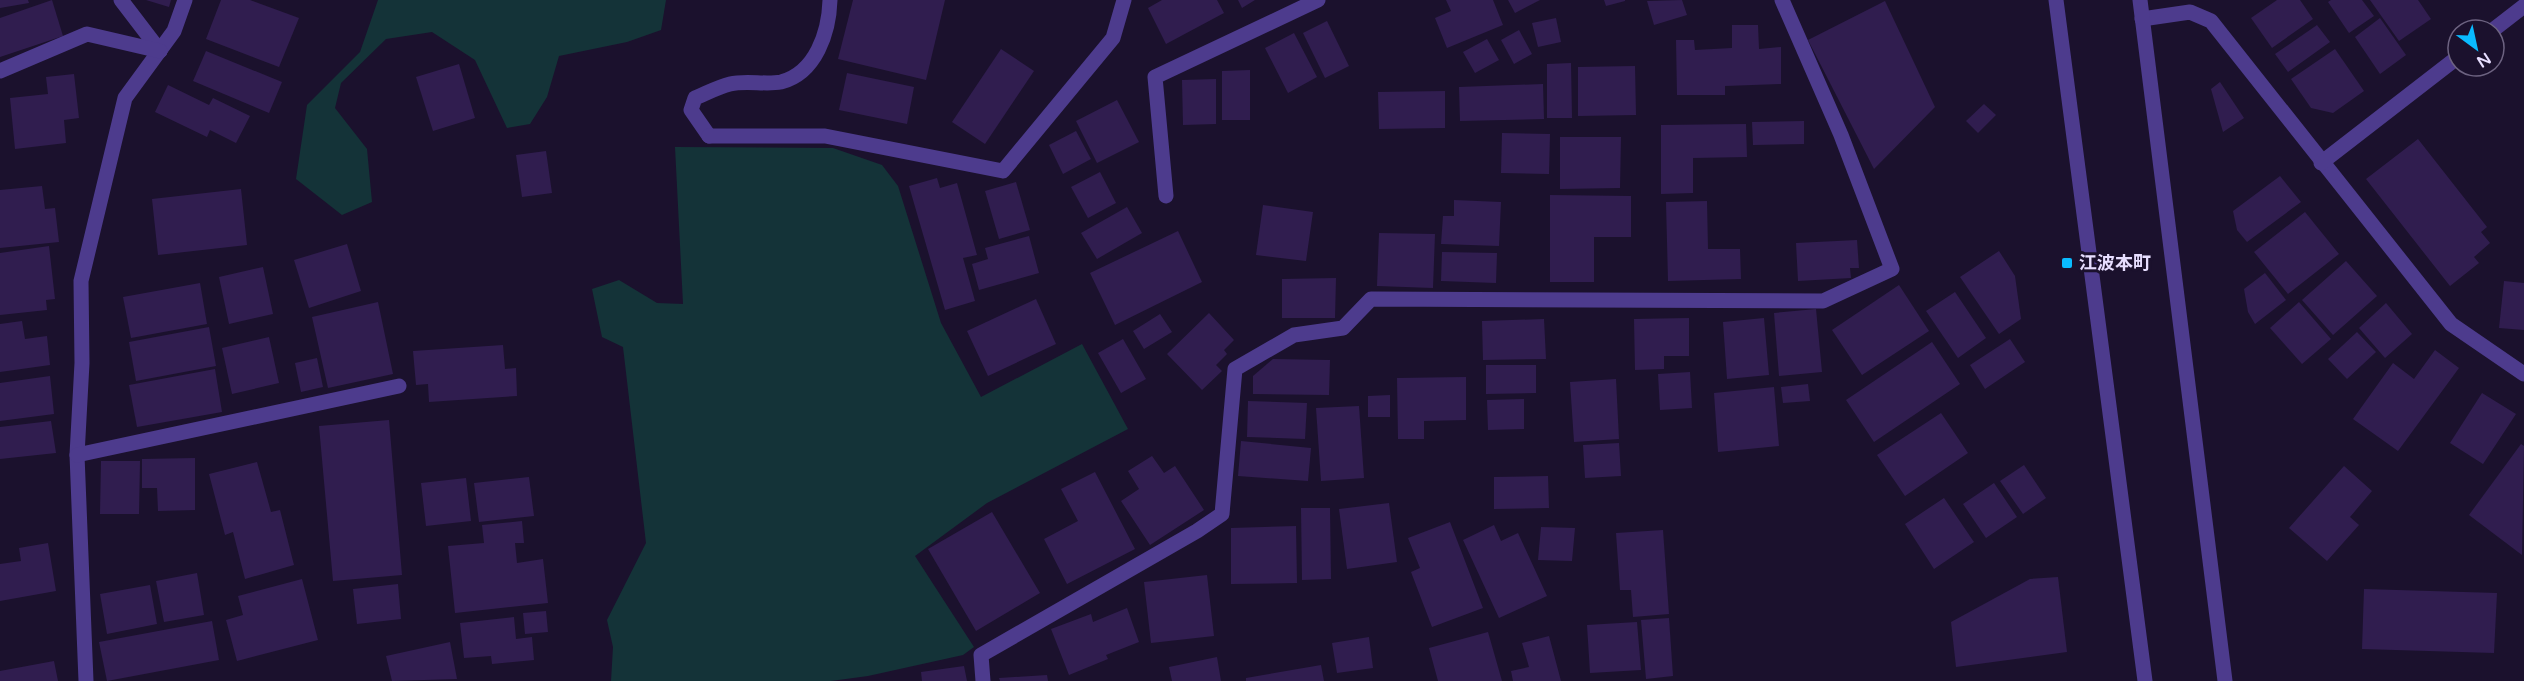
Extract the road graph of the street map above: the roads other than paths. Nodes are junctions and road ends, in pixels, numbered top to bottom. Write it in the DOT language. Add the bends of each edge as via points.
graph roads {
  1 [pos="121,0"];
  2 [pos="185,0"];
  3 [pos="830,0"];
  4 [pos="1124,0"];
  5 [pos="1318,0"];
  6 [pos="1782,0"];
  7 [pos="2056,0"];
  8 [pos="2140,0"];
  9 [pos="2524,6"];
  10 [pos="2142,19"];
  11 [pos="2506,20"];
  12 [pos="160,51"];
  13 [pos="2446,66"];
  14 [pos="0,70"];
  15 [pos="2321,163"];
  16 [pos="1166,196"];
  17 [pos="2524,374"];
  18 [pos="399,386"];
  19 [pos="77,455"];
  20 [pos="86,681"];
  21 [pos="983,681"];
  22 [pos="2145,681"];
  23 [pos="2225,681"];
  1 -- 12 [label="street"];
  2 -- 12 [label="street" via="174,31"];
  3 -- 4 [label="street" via="821,45 811,63 798,74 782,81 731,84 695,98 691,110 710,136 825,136 1003,171 1113,38"];
  5 -- 16 [label="street" via="1155,77"];
  6 -- 21 [label="street" via="1841,135 1892,269 1823,301 1371,299 1343,328 1294,335 1235,369 1222,514 981,655"];
  7 -- 22 [label="street"];
  8 -- 10 [label="street"];
  9 -- 11 [label="street"];
  10 -- 15 [label="street" via="2190,12 2211,21"];
  10 -- 23 [label="street"];
  12 -- 14 [label="street" via="87,34"];
  12 -- 19 [label="street" via="124,98 81,281"];
  13 -- 15 [label="street"];
  15 -- 17 [label="street" via="2451,324"];
  18 -- 19 [label="street"];
  19 -- 20 [label="street"];
}
